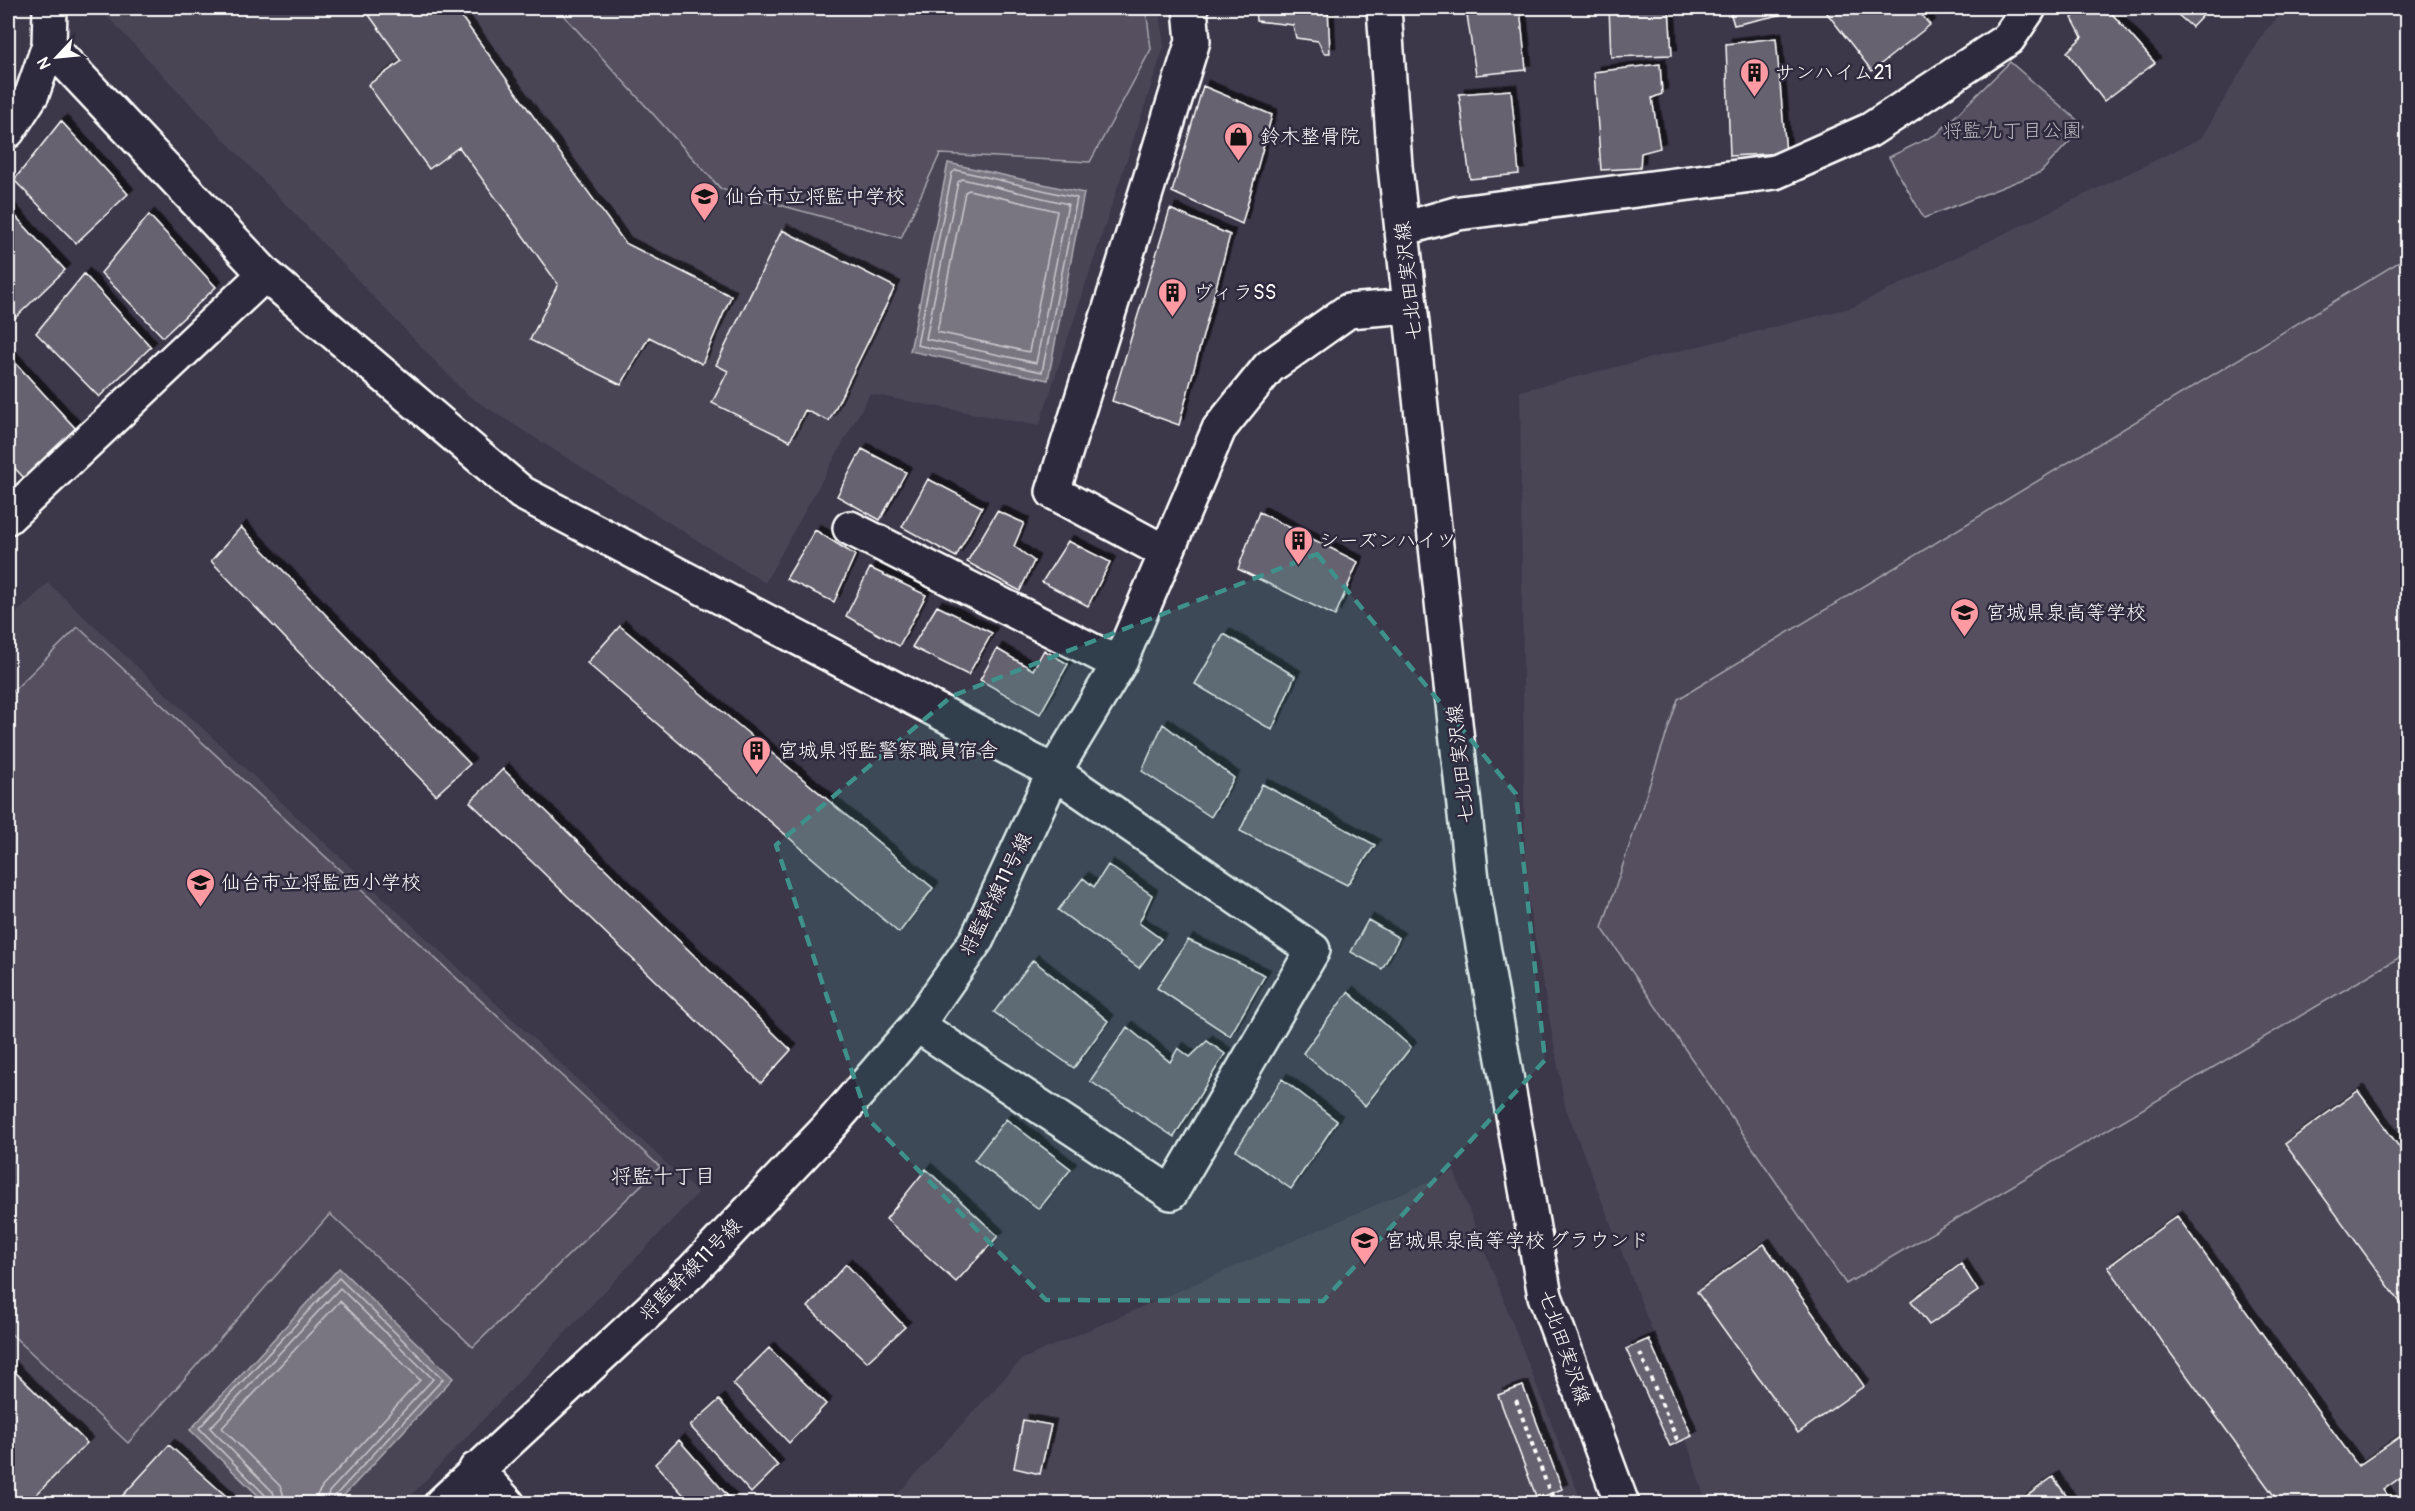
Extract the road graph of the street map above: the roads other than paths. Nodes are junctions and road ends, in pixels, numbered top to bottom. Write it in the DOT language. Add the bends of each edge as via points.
graph roads {
  1 [pos="50,8"];
  2 [pos="1190,8"];
  3 [pos="1384,8"];
  4 [pos="2030,8"];
  5 [pos="49,45"];
  6 [pos="8,131"];
  7 [pos="1403,229"];
  8 [pos="265,274"];
  9 [pos="1410,306"];
  10 [pos="8,517"];
  11 [pos="850,528"];
  12 [pos="1165,552"];
  13 [pos="1119,664"];
  14 [pos="1054,772"];
  15 [pos="917,1025"];
  16 [pos="476,1469"];
  17 [pos="441,1503"];
  18 [pos="507,1503"];
  19 [pos="1622,1503"];
  1 -- 5 [label="street"];
  2 -- 12 [label="street" via="1193,41 1053,492"];
  3 -- 7 [label="street, 七北田実沢線"];
  4 -- 7 [label="street" via="2008,39 1870,130 1775,172 1460,213"];
  5 -- 6 [label="street" via="32,94"];
  5 -- 8 [label="street"];
  7 -- 9 [label="street, 七北田実沢線"];
  8 -- 10 [label="street"];
  8 -- 14 [label="street" via="522,494"];
  9 -- 12 [label="street, 将監幹線11号線" via="1348,311 1269,367 1219,429"];
  9 -- 19 [label="street, 七北田実沢線" via="1473,889 1545,1296"];
  11 -- 13 [label="street"];
  12 -- 13 [label="street, 将監幹線11号線"];
  13 -- 14 [label="street, 将監幹線11号線"];
  14 -- 15 [label="street, 将監幹線11号線" via="977,939"];
  14 -- 15 [label="street" via="1313,950 1172,1193"];
  15 -- 16 [label="street, 将監幹線11号線" via="826,1129 691,1272"];
  16 -- 17 [label="street, 将監幹線11号線"];
  16 -- 18 [label="street"];
}
